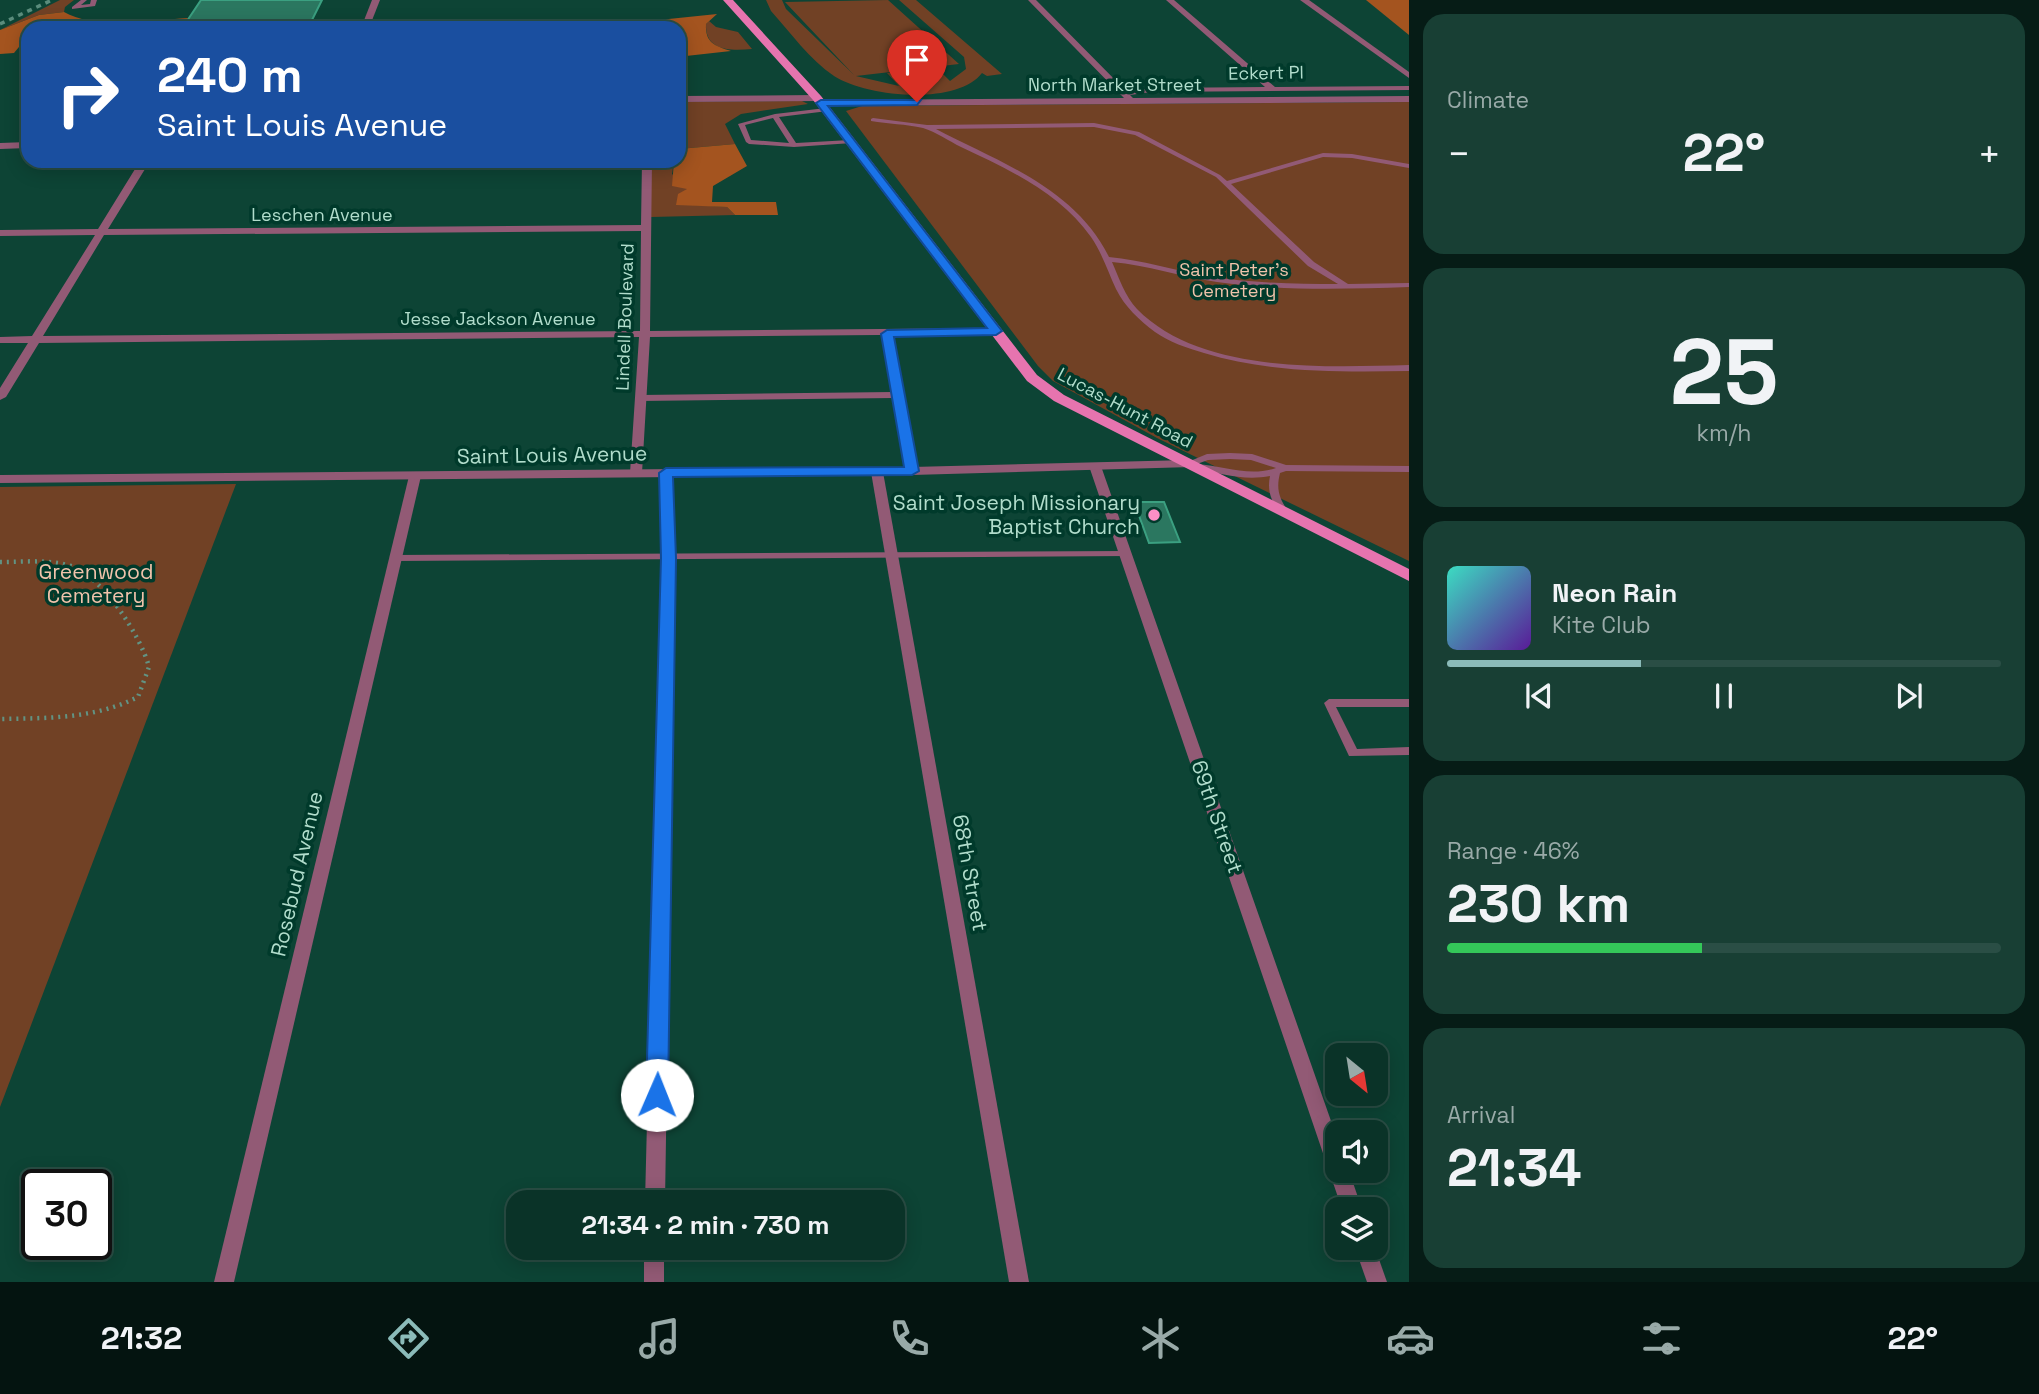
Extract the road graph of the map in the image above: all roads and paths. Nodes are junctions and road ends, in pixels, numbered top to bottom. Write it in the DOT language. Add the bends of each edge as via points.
graph roads {
  1 [pos="83,0"];
  2 [pos="94,0"];
  3 [pos="376,0"];
  4 [pos="728,0"];
  5 [pos="1032,0"];
  6 [pos="1170,0"];
  7 [pos="1304,0"];
  8 [pos="368,21"];
  9 [pos="1409,76"];
  10 [pos="1409,88"];
  11 [pos="1273,89"];
  12 [pos="1127,97"];
  13 [pos="686,99"];
  14 [pos="1409,99"];
  15 [pos="821,104"];
  16 [pos="775,117"];
  17 [pos="873,120"];
  18 [pos="927,127"];
  19 [pos="850,142"];
  20 [pos="21,145"];
  21 [pos="794,145"];
  22 [pos="0,146"];
  23 [pos="1409,166"];
  24 [pos="141,168"];
  25 [pos="647,168"];
  26 [pos="1227,183"];
  27 [pos="645,228"];
  28 [pos="101,232"];
  29 [pos="0,233"];
  30 [pos="1107,259"];
  31 [pos="1409,285"];
  32 [pos="1346,287"];
  33 [pos="996,331"];
  34 [pos="887,334"];
  35 [pos="645,335"];
  36 [pos="0,340"];
  37 [pos="36,340"];
  38 [pos="1409,368"];
  39 [pos="898,395"];
  40 [pos="0,397"];
  41 [pos="640,398"];
  42 [pos="1188,464"];
  43 [pos="1096,469"];
  44 [pos="1409,469"];
  45 [pos="1280,470"];
  46 [pos="912,471"];
  47 [pos="877,472"];
  48 [pos="636,473"];
  49 [pos="666,473"];
  50 [pos="415,475"];
  51 [pos="0,479"];
  52 [pos="1284,513"];
  53 [pos="1126,554"];
  54 [pos="891,555"];
  55 [pos="395,558"];
  56 [pos="668,558"];
  57 [pos="0,562"];
  58 [pos="1409,576"];
  59 [pos="1409,703"];
  60 [pos="0,719"];
  61 [pos="1409,751"];
  62 [pos="1325,1131"];
  63 [pos="655,1190"];
  64 [pos="654,1260"];
  65 [pos="1369,1260"];
  66 [pos="224,1282"];
  67 [pos="654,1282"];
  68 [pos="1019,1282"];
  69 [pos="1377,1282"];
  1 -- 2 [label="lane" via="74,8 87,8"];
  3 -- 8 [label="street"];
  4 -- 15 [label="main road, Lucas-Hunt Road"];
  5 -- 12 [label="street"];
  6 -- 11 [label="street"];
  7 -- 9 [label="street"];
  10 -- 11 [label="street, Eckert Pl"];
  11 -- 12 [label="street, Eckert Pl" via="1151,90"];
  12 -- 14 [label="street, North Market Street"];
  12 -- 15 [label="street, North Market Street"];
  13 -- 15 [label="street, North Market Street"];
  15 -- 16 [label="lane"];
  15 -- 19 [label="main road, Lucas-Hunt Road"];
  16 -- 21 [label="lane"];
  16 -- 21 [label="lane" via="741,124 750,142"];
  17 -- 18 [label="lane"];
  18 -- 26 [label="lane" via="1109,126 1164,146"];
  18 -- 30 [label="lane" via="997,159 1044,189 1093,234"];
  19 -- 21 [label="lane"];
  19 -- 33 [label="main road, Lucas-Hunt Road"];
  20 -- 22 [label="street"];
  23 -- 26 [label="lane" via="1323,155"];
  24 -- 28 [label="street"];
  25 -- 27 [label="street, Lindell Boulevard"];
  26 -- 32 [label="lane" via="1311,264"];
  27 -- 28 [label="street, Leschen Avenue"];
  27 -- 35 [label="street, Lindell Boulevard"];
  28 -- 29 [label="street, Leschen Avenue"];
  28 -- 37 [label="street"];
  30 -- 32 [label="lane" via="1217,280"];
  30 -- 38 [label="lane" via="1136,313 1163,332 1216,355 1314,369"];
  31 -- 32 [label="lane"];
  33 -- 34 [label="street, Jesse Jackson Avenue"];
  33 -- 42 [label="main road, Lucas-Hunt Road" via="1027,373 1046,390"];
  34 -- 35 [label="street, Jesse Jackson Avenue"];
  34 -- 39 [label="lane"];
  35 -- 37 [label="street, Jesse Jackson Avenue"];
  35 -- 41 [label="street, Lindell Boulevard"];
  36 -- 37 [label="street, Jesse Jackson Avenue"];
  37 -- 40 [label="street"];
  39 -- 41 [label="lane"];
  39 -- 46 [label="lane"];
  41 -- 48 [label="street, Lindell Boulevard"];
  42 -- 43 [label="street, Saint Louis Avenue"];
  42 -- 45 [label="lane" via="1245,475"];
  42 -- 45 [label="lane" via="1207,457 1241,456 1266,460"];
  42 -- 52 [label="main road, Lucas-Hunt Road"];
  43 -- 46 [label="street, Saint Louis Avenue"];
  43 -- 53 [label="street, 69th Street"];
  44 -- 45 [label="lane"];
  45 -- 52 [label="lane" via="1271,488"];
  46 -- 47 [label="street, Saint Louis Avenue"];
  47 -- 49 [label="street, Saint Louis Avenue"];
  47 -- 54 [label="street, 68th Street"];
  48 -- 49 [label="street, Saint Louis Avenue"];
  48 -- 50 [label="street, Saint Louis Avenue"];
  49 -- 56 [label="street"];
  50 -- 51 [label="street, Saint Louis Avenue"];
  50 -- 55 [label="street, Rosebud Avenue"];
  52 -- 58 [label="main road, Lucas-Hunt Road"];
  53 -- 54 [label="lane"];
  53 -- 62 [label="street, 69th Street"];
  54 -- 56 [label="lane"];
  54 -- 68 [label="street, 68th Street"];
  55 -- 56 [label="lane"];
  55 -- 66 [label="street, Rosebud Avenue"];
  56 -- 63 [label="street"];
  57 -- 60 [label="path" via="57,563 82,571 117,610 142,648 149,671 138,697 112,710"];
  59 -- 61 [label="lane" via="1329,703 1353,753"];
  64 -- 67 [label="street"];
  65 -- 69 [label="street"];
}
